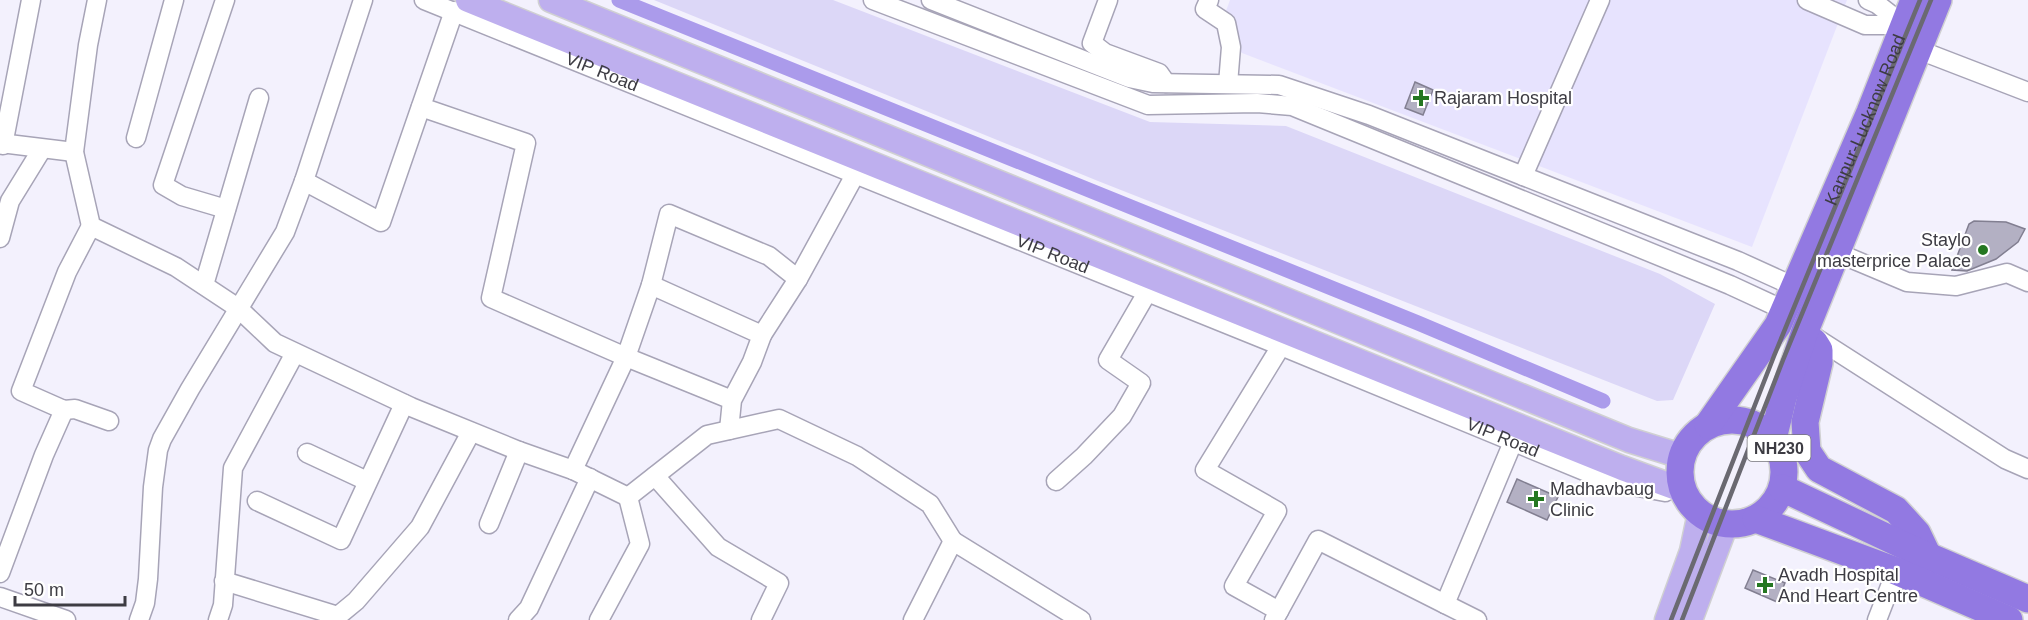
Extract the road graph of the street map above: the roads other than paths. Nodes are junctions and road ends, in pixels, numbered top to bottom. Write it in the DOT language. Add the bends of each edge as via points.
graph roads {
  1 [pos="31,0"];
  2 [pos="97,0"];
  3 [pos="174,0"];
  4 [pos="225,0"];
  5 [pos="363,0"];
  6 [pos="424,0"];
  7 [pos="551,0"];
  8 [pos="873,0"];
  9 [pos="931,0"];
  10 [pos="1108,0"];
  11 [pos="1209,0"];
  12 [pos="1600,0"];
  13 [pos="1807,0"];
  14 [pos="1868,0"];
  15 [pos="1914,0"];
  16 [pos="1938,0"];
  17 [pos="461,6"];
  18 [pos="1904,25"];
  19 [pos="1919,50"];
  20 [pos="1166,83"];
  21 [pos="1187,84"];
  22 [pos="1228,84"];
  23 [pos="2028,92"];
  24 [pos="260,98"];
  25 [pos="1187,104"];
  26 [pos="421,107"];
  27 [pos="135,138"];
  28 [pos="2,144"];
  29 [pos="42,149"];
  30 [pos="74,152"];
  31 [pos="856,173"];
  32 [pos="1523,176"];
  33 [pos="304,181"];
  34 [pos="5,200"];
  35 [pos="226,209"];
  36 [pos="91,226"];
  37 [pos="0,238"];
  38 [pos="1838,253"];
  39 [pos="1081,256"];
  40 [pos="798,279"];
  41 [pos="2028,282"];
  42 [pos="204,285"];
  43 [pos="651,285"];
  44 [pos="1148,291"];
  45 [pos="1789,298"];
  46 [pos="238,308"];
  47 [pos="1805,333"];
  48 [pos="762,335"];
  49 [pos="1281,346"];
  50 [pos="295,353"];
  51 [pos="626,357"];
  52 [pos="732,400"];
  53 [pos="404,404"];
  54 [pos="64,410"];
  55 [pos="110,421"];
  56 [pos="1708,425"];
  57 [pos="729,430"];
  58 [pos="471,432"];
  59 [pos="1773,439"];
  60 [pos="1513,442"];
  61 [pos="519,451"];
  62 [pos="307,453"];
  63 [pos="1682,456"];
  64 [pos="2028,469"];
  65 [pos="582,474"];
  66 [pos="656,476"];
  67 [pos="367,481"];
  68 [pos="1056,481"];
  69 [pos="1782,488"];
  70 [pos="628,497"];
  71 [pos="1689,500"];
  72 [pos="257,501"];
  73 [pos="1756,519"];
  74 [pos="489,524"];
  75 [pos="1726,524"];
  76 [pos="953,541"];
  77 [pos="1928,556"];
  78 [pos="1896,571"];
  79 [pos="0,573"];
  80 [pos="224,581"];
  81 [pos="0,597"];
  82 [pos="2028,600"];
  83 [pos="1445,604"];
  84 [pos="1276,616"];
  85 [pos="336,618"];
  86 [pos="66,620"];
  87 [pos="140,620"];
  88 [pos="218,620"];
  89 [pos="518,620"];
  90 [pos="598,620"];
  91 [pos="761,620"];
  92 [pos="913,620"];
  93 [pos="1081,620"];
  94 [pos="1478,620"];
  95 [pos="1666,620"];
  96 [pos="1689,620"];
  97 [pos="1877,620"];
  98 [pos="2008,620"];
  1 -- 28 [label="street"];
  2 -- 30 [label="street"];
  3 -- 27 [label="street"];
  4 -- 35 [label="street" via="163,185 182,196"];
  5 -- 33 [label="street"];
  6 -- 17 [label="street, VIP Road"];
  7 -- 63 [label="main road" via="1629,440"];
  8 -- 25 [label="street" via="1148,105"];
  9 -- 20 [label="street" via="1128,78"];
  10 -- 20 [label="street" via="1092,43 1106,53 1159,73"];
  11 -- 22 [label="street" via="1205,9 1226,22 1231,46"];
  12 -- 32 [label="street"];
  13 -- 18 [label="street" via="1865,25"];
  14 -- 18 [label="street"];
  15 -- 18 [label="highway, Kanpur-Lucknow Road"];
  16 -- 19 [label="highway, Kanpur-Lucknow Road / NH230"];
  17 -- 26 [label="street"];
  17 -- 31 [label="street, VIP Road"];
  17 -- 39 [label="main road, VIP Road"];
  18 -- 45 [label="highway, Kanpur-Lucknow Road"];
  19 -- 23 [label="street"];
  19 -- 38 [label="highway, Kanpur-Lucknow Road / NH230"];
  20 -- 21 [label="street"];
  21 -- 22 [label="street"];
  21 -- 25 [label="street"];
  22 -- 32 [label="street" via="1279,85 1369,115"];
  24 -- 35 [label="street"];
  25 -- 45 [label="street" via="1292,106 1730,285"];
  26 -- 33 [label="street" via="381,222"];
  26 -- 51 [label="street" via="526,143 491,298"];
  28 -- 29 [label="street"];
  29 -- 30 [label="street"];
  29 -- 34 [label="street"];
  30 -- 36 [label="street"];
  31 -- 39 [label="street, VIP Road"];
  31 -- 40 [label="street"];
  32 -- 45 [label="street" via="1738,261"];
  33 -- 46 [label="street" via="285,232"];
  34 -- 37 [label="street"];
  35 -- 42 [label="street"];
  36 -- 42 [label="street"];
  36 -- 54 [label="street" via="67,272 21,391"];
  38 -- 41 [label="street" via="1907,282 1956,286 2007,273"];
  38 -- 47 [label="highway, Kanpur-Lucknow Road / NH230"];
  39 -- 44 [label="street, VIP Road"];
  39 -- 71 [label="main road, VIP Road" via="1600,459"];
  40 -- 43 [label="street" via="769,256 669,214"];
  40 -- 48 [label="street"];
  42 -- 46 [label="street"];
  43 -- 48 [label="street"];
  43 -- 51 [label="street"];
  44 -- 49 [label="street, VIP Road"];
  44 -- 68 [label="street" via="1108,360 1141,383 1122,416"];
  45 -- 56 [label="highway, Kanpur-Lucknow Road" via="1778,325"];
  46 -- 50 [label="street" via="275,343"];
  46 -- 87 [label="street" via="158,450 148,579"];
  47 -- 59 [label="highway, Kanpur-Lucknow Road / NH230"];
  47 -- 64 [label="street" via="2005,459"];
  47 -- 77 [label="highway" via="1819,350 1805,422 1807,451 1819,469 1896,510 1917,533"];
  48 -- 52 [label="street"];
  49 -- 60 [label="street, VIP Road"];
  49 -- 84 [label="street" via="1205,470 1277,511 1234,586"];
  50 -- 53 [label="street"];
  50 -- 80 [label="street" via="233,468"];
  51 -- 52 [label="street"];
  51 -- 65 [label="street"];
  52 -- 57 [label="street"];
  53 -- 58 [label="street"];
  53 -- 67 [label="street"];
  54 -- 55 [label="street" via="75,409"];
  54 -- 79 [label="street"];
  56 -- 59 [label="highway, NH230" via="1726,420 1748,422"];
  56 -- 63 [label="highway" via="1695,435"];
  57 -- 66 [label="street" via="707,435"];
  57 -- 76 [label="street" via="778,419 858,456 930,504"];
  58 -- 61 [label="street"];
  58 -- 85 [label="street" via="420,527 356,601"];
  59 -- 69 [label="highway, NH230" via="1784,465"];
  60 -- 71 [label="street, VIP Road" via="1611,482"];
  60 -- 83 [label="street"];
  61 -- 65 [label="street"];
  61 -- 74 [label="street"];
  62 -- 67 [label="street"];
  63 -- 71 [label="highway" via="1679,479"];
  65 -- 70 [label="street"];
  65 -- 89 [label="street" via="529,608"];
  66 -- 70 [label="street"];
  66 -- 91 [label="street" via="718,547 779,583"];
  67 -- 72 [label="street" via="341,540"];
  69 -- 73 [label="highway" via="1772,507"];
  69 -- 77 [label="highway"];
  70 -- 90 [label="street" via="640,544"];
  71 -- 75 [label="highway" via="1716,522"];
  71 -- 95 [label="main road" via="1692,551"];
  73 -- 75 [label="highway"];
  73 -- 78 [label="highway"];
  75 -- 96 [label="main road"];
  76 -- 92 [label="street"];
  76 -- 93 [label="street"];
  77 -- 82 [label="highway"];
  78 -- 97 [label="street"];
  78 -- 98 [label="highway"];
  80 -- 85 [label="street"];
  80 -- 88 [label="street"];
  81 -- 86 [label="street"];
  83 -- 84 [label="street" via="1318,540"];
  83 -- 94 [label="street"];
}
